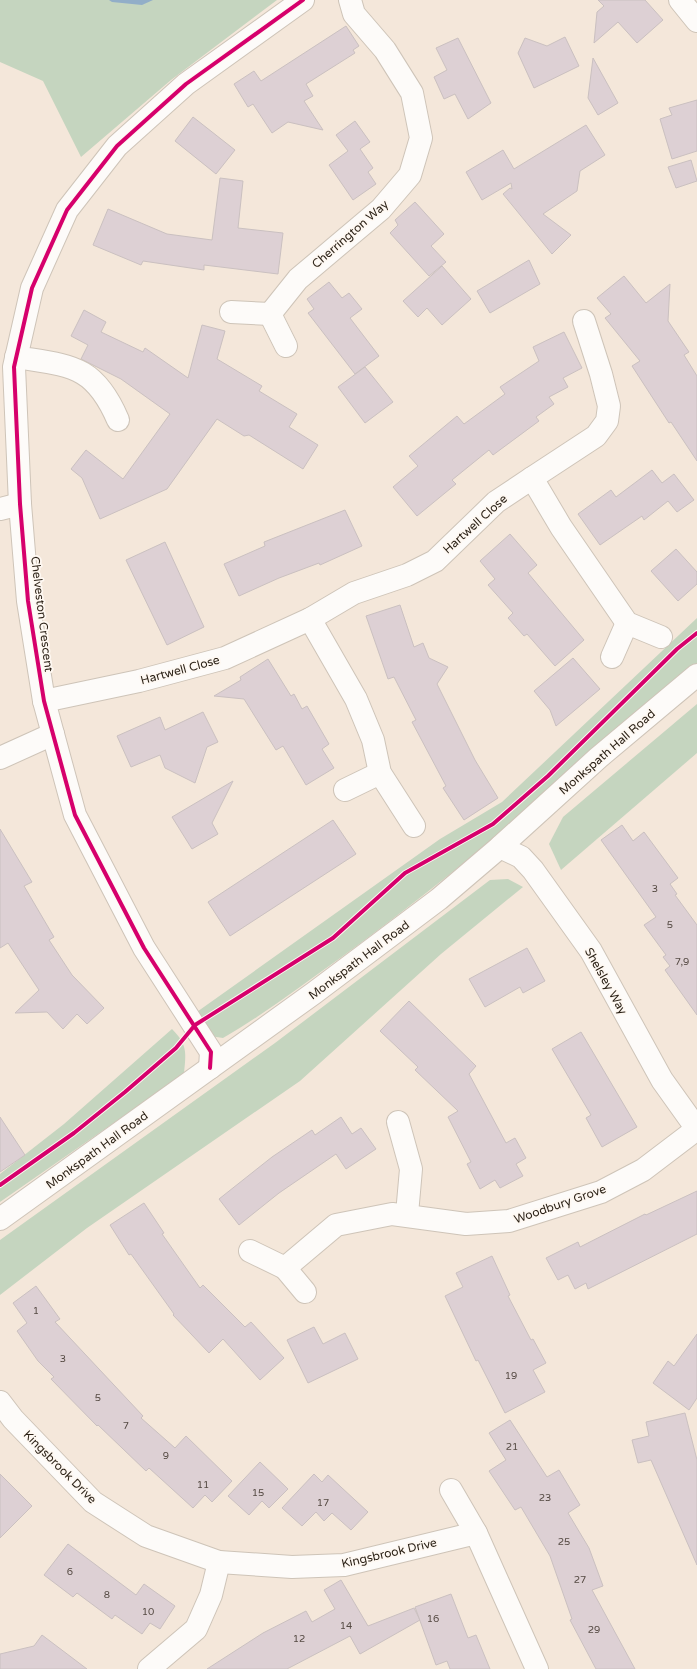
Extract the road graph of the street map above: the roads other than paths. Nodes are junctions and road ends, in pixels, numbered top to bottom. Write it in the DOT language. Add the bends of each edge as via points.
graph roads {
  1 [pos="303,0"];
  2 [pos="350,0"];
  3 [pos="680,0"];
  4 [pos="697,21"];
  5 [pos="231,312"];
  6 [pos="270,314"];
  7 [pos="584,321"];
  8 [pos="286,346"];
  9 [pos="16,357"];
  10 [pos="118,420"];
  11 [pos="532,478"];
  12 [pos="10,506"];
  13 [pos="310,619"];
  14 [pos="627,623"];
  15 [pos="661,637"];
  16 [pos="612,657"];
  17 [pos="697,675"];
  18 [pos="44,701"];
  19 [pos="53,734"];
  20 [pos="0,758"];
  21 [pos="380,773"];
  22 [pos="345,790"];
  23 [pos="414,826"];
  24 [pos="500,848"];
  25 [pos="210,1068"];
  26 [pos="398,1122"];
  27 [pos="697,1129"];
  28 [pos="407,1214"];
  29 [pos="0,1219"];
  30 [pos="250,1251"];
  31 [pos="285,1268"];
  32 [pos="305,1292"];
  33 [pos="0,1402"];
  34 [pos="6,1424"];
  35 [pos="451,1490"];
  36 [pos="476,1533"];
  37 [pos="219,1562"];
  38 [pos="149,1669"];
  39 [pos="537,1669"];
  1 -- 9 [label="street, Chelveston Crescent" via="186,84 117,146 67,210 32,288"];
  2 -- 6 [label="street, Cherrington Way" via="354,14 385,50 412,94 421,138 410,175 381,209 298,279"];
  3 -- 4 [label="street"];
  5 -- 6 [label="street"];
  6 -- 8 [label="street"];
  7 -- 11 [label="street, Hartwell Close" via="602,374 609,406 607,421 596,436"];
  9 -- 10 [label="street" via="59,364 90,376 112,406"];
  9 -- 12 [label="street, Chelveston Crescent"];
  11 -- 13 [label="street, Hartwell Close" via="496,502 435,561 407,575 354,593"];
  11 -- 14 [label="street" via="561,527"];
  12 -- 18 [label="street, Chelveston Crescent"];
  13 -- 18 [label="street, Hartwell Close" via="224,658 139,681"];
  13 -- 21 [label="street" via="356,699 373,740"];
  14 -- 15 [label="street"];
  14 -- 16 [label="street"];
  17 -- 24 [label="street, Monkspath Hall Road" via="598,758"];
  18 -- 19 [label="street, Chelveston Crescent"];
  19 -- 20 [label="street"];
  19 -- 25 [label="street, Chelveston Crescent" via="75,815 144,948 211,1052"];
  21 -- 22 [label="street"];
  21 -- 23 [label="street"];
  24 -- 25 [label="street, Monkspath Hall Road" via="389,937"];
  24 -- 27 [label="street, Shelsley Way" via="521,857 533,870 591,951 662,1080"];
  25 -- 29 [label="street, Monkspath Hall Road"];
  26 -- 28 [label="street" via="411,1168"];
  27 -- 28 [label="street, Woodbury Grove" via="643,1170 601,1192 509,1221 466,1224"];
  28 -- 31 [label="street, Woodbury Grove" via="392,1214 336,1225"];
  30 -- 31 [label="street"];
  31 -- 32 [label="street"];
  33 -- 34 [label="street, Kingsbrook Drive"];
  34 -- 37 [label="street, Kingsbrook Drive" via="93,1502 146,1536"];
  35 -- 36 [label="street"];
  36 -- 37 [label="street, Kingsbrook Drive" via="344,1565 292,1567"];
  36 -- 39 [label="street"];
  37 -- 38 [label="street" via="211,1595 196,1629"];
}
